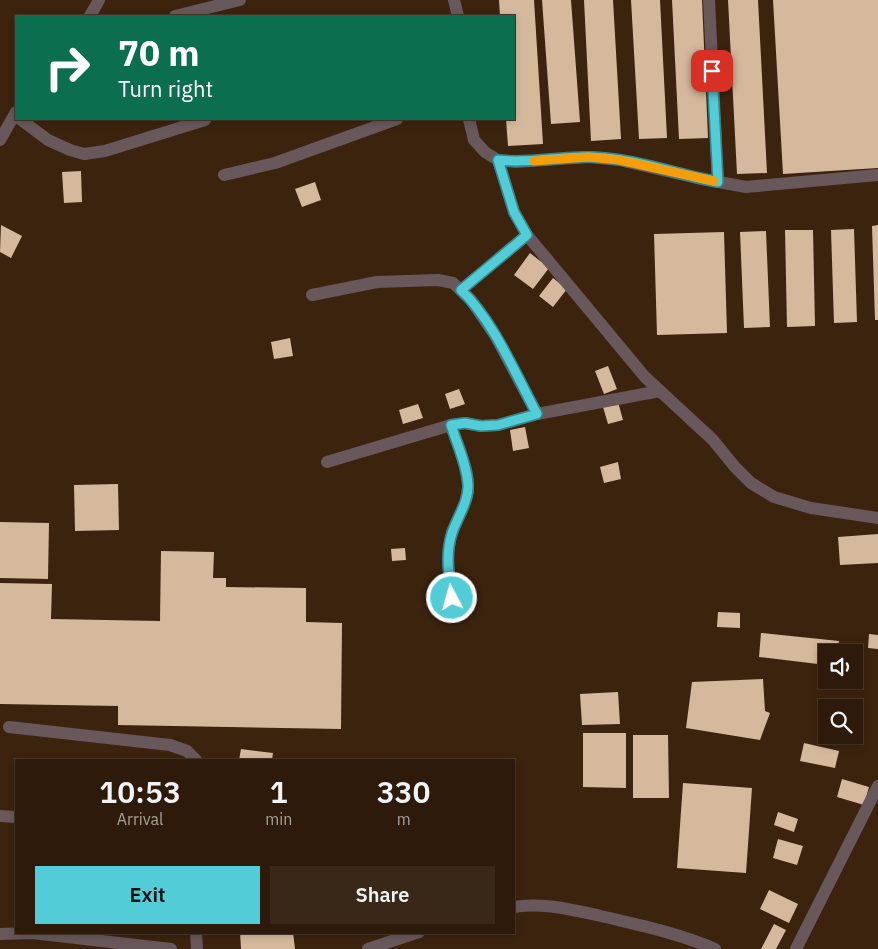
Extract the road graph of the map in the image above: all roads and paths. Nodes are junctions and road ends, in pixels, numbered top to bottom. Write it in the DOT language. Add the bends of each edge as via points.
graph roads {
  1 [pos="99,0"];
  2 [pos="240,0"];
  3 [pos="454,0"];
  4 [pos="709,0"];
  5 [pos="91,15"];
  6 [pos="180,15"];
  7 [pos="458,15"];
  8 [pos="15,119"];
  9 [pos="22,120"];
  10 [pos="205,120"];
  11 [pos="394,120"];
  12 [pos="469,120"];
  13 [pos="0,140"];
  14 [pos="498,160"];
  15 [pos="224,175"];
  16 [pos="878,175"];
  17 [pos="718,182"];
  18 [pos="527,235"];
  19 [pos="461,290"];
  20 [pos="312,295"];
  21 [pos="660,391"];
  22 [pos="537,414"];
  23 [pos="451,425"];
  24 [pos="327,462"];
  25 [pos="878,518"];
  26 [pos="452,598"];
  27 [pos="9,727"];
  28 [pos="195,759"];
  29 [pos="878,786"];
  30 [pos="0,816"];
  31 [pos="15,817"];
  32 [pos="515,907"];
  33 [pos="0,934"];
  34 [pos="15,934"];
  35 [pos="41,934"];
  36 [pos="196,934"];
  37 [pos="413,934"];
  38 [pos="171,949"];
  39 [pos="197,949"];
  40 [pos="368,949"];
  41 [pos="714,949"];
  42 [pos="796,949"];
  1 -- 5 [label="street"];
  2 -- 6 [label="street"];
  3 -- 7 [label="street"];
  4 -- 17 [label="street"];
  8 -- 13 [label="street"];
  9 -- 10 [label="street" via="48,140 84,154"];
  11 -- 15 [label="street" via="275,163"];
  12 -- 14 [label="street" via="474,140"];
  14 -- 17 [label="street" via="516,162 588,157 619,160"];
  14 -- 18 [label="street" via="514,212"];
  16 -- 17 [label="street" via="746,187"];
  18 -- 19 [label="street"];
  18 -- 21 [label="street"];
  19 -- 20 [label="street" via="454,284 438,280 377,282"];
  19 -- 22 [label="street" via="496,338"];
  21 -- 22 [label="street"];
  21 -- 25 [label="street" via="713,440 751,483 774,497 811,508"];
  22 -- 23 [label="street" via="498,425"];
  23 -- 24 [label="street"];
  23 -- 26 [label="street" via="469,486 447,554"];
  27 -- 28 [label="street" via="170,745 187,751"];
  29 -- 42 [label="street"];
  30 -- 31 [label="street"];
  32 -- 41 [label="street" via="527,905 577,911 642,925"];
  33 -- 34 [label="street"];
  35 -- 38 [label="street"];
  36 -- 39 [label="street"];
  37 -- 40 [label="street"];
}
